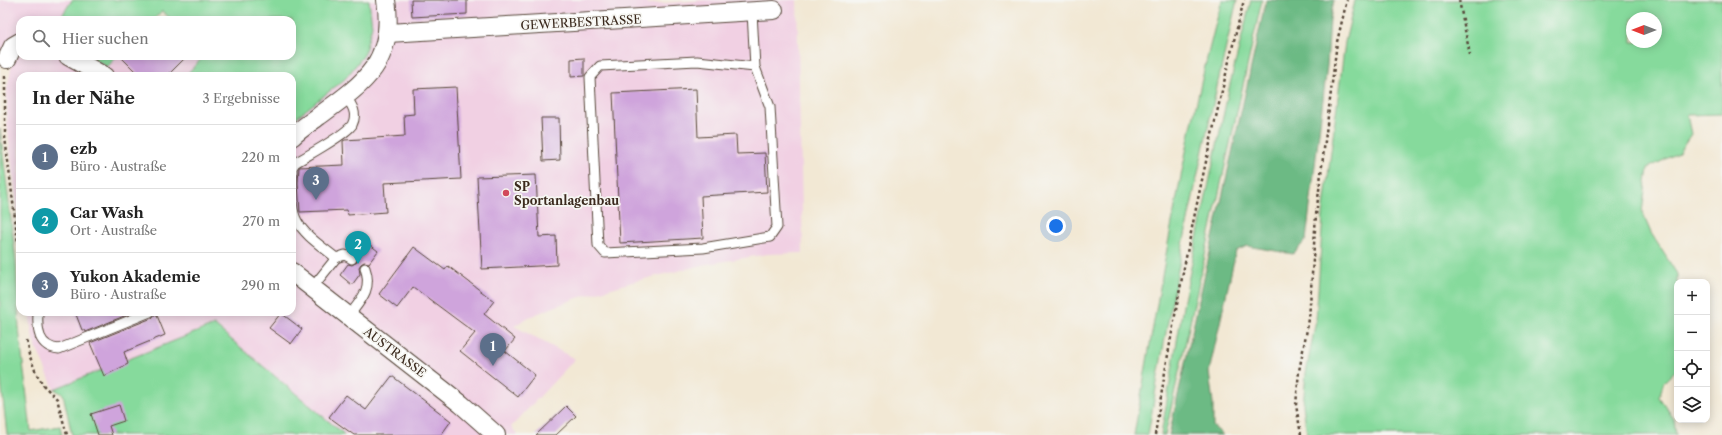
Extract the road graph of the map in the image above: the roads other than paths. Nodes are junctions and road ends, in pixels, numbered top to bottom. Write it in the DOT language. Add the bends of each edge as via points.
graph roads {
  1 [pos="386,0"];
  2 [pos="774,10"];
  3 [pos="752,12"];
  4 [pos="388,33"];
  5 [pos="16,44"];
  6 [pos="7,59"];
  7 [pos="75,60"];
  8 [pos="755,67"];
  9 [pos="97,72"];
  10 [pos="346,96"];
  11 [pos="296,134"];
  12 [pos="296,162"];
  13 [pos="296,218"];
  14 [pos="336,258"];
  15 [pos="352,259"];
  16 [pos="365,268"];
  17 [pos="296,275"];
  18 [pos="312,288"];
  19 [pos="38,316"];
  20 [pos="140,316"];
  21 [pos="348,317"];
  22 [pos="496,435"];
  1 -- 4 [label="street"];
  2 -- 3 [label="street, GEWERBESTRASSE"];
  3 -- 4 [label="street, GEWERBESTRASSE"];
  3 -- 8 [label="lane"];
  4 -- 10 [label="street" via="378,62 369,76"];
  5 -- 6 [label="street"];
  7 -- 9 [label="street"];
  8 -- 8 [label="lane" via="697,61 600,66 590,77 598,245 605,253 703,248 770,237 777,227 770,107"];
  10 -- 11 [label="street"];
  10 -- 12 [label="lane" via="353,105 355,114 352,124 343,133"];
  13 -- 14 [label="lane" via="305,231"];
  14 -- 15 [label="lane" via="345,255"];
  14 -- 18 [label="lane"];
  16 -- 21 [label="lane" via="369,279 366,292"];
  17 -- 18 [label="street, AUSTRASSE"];
  18 -- 21 [label="street, AUSTRASSE"];
  19 -- 20 [label="lane" via="41,341 49,348 58,350"];
  21 -- 22 [label="street, AUSTRASSE" via="461,404"];
}
